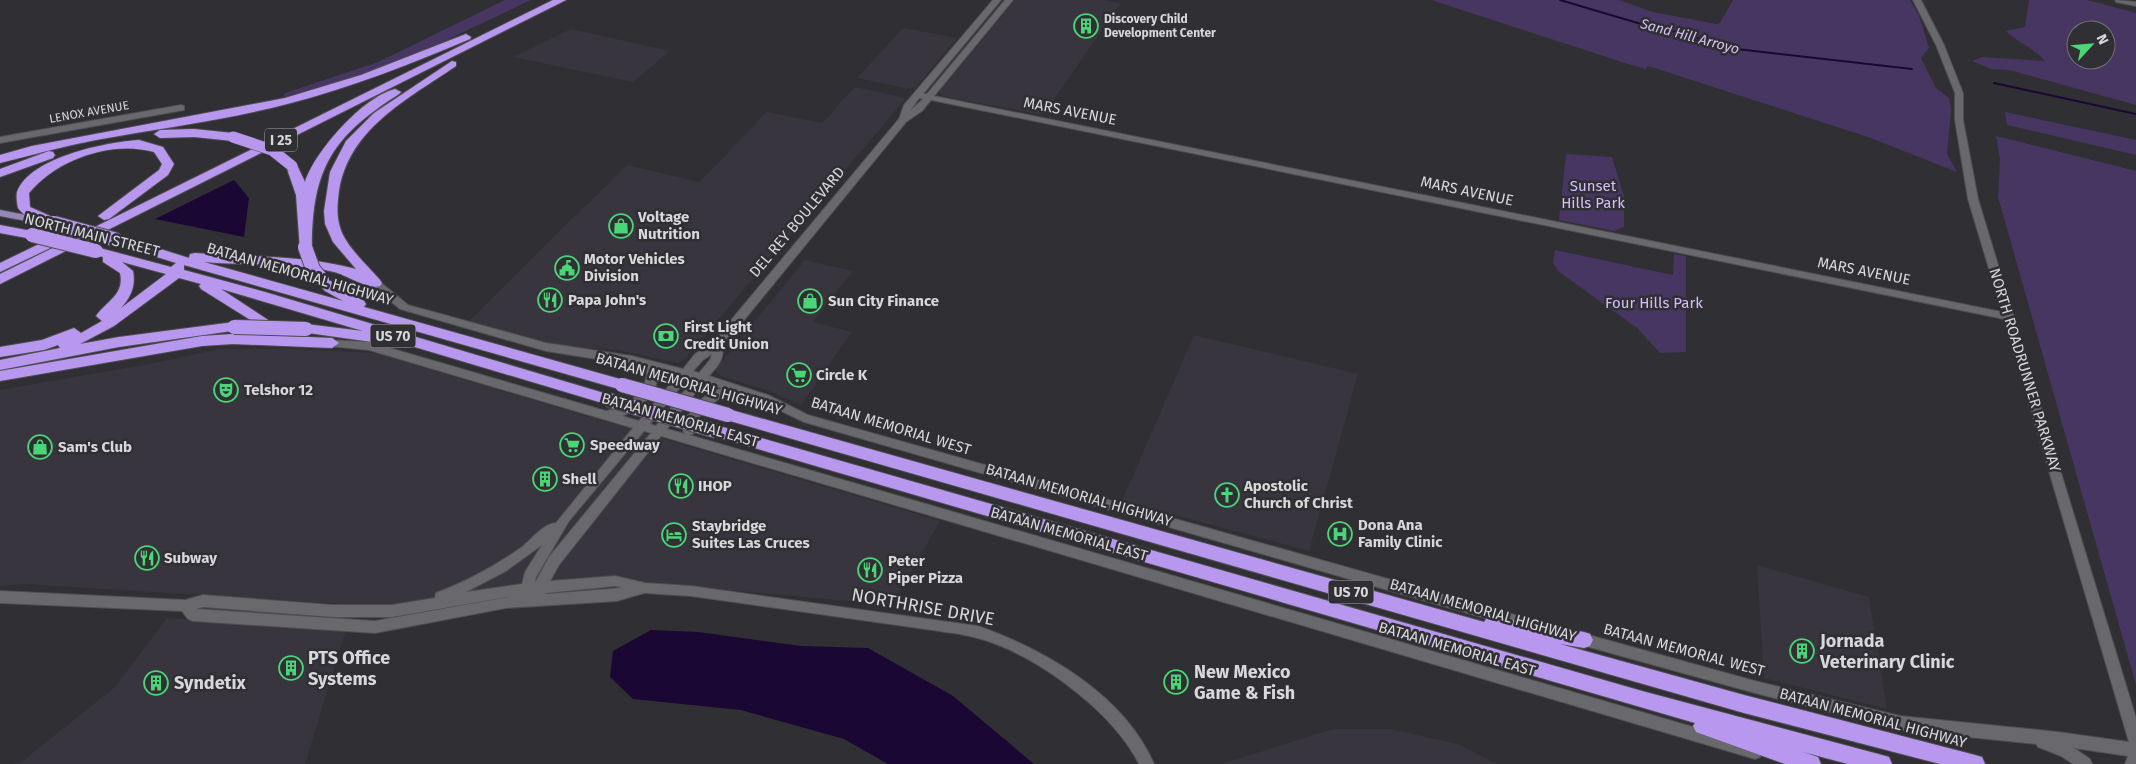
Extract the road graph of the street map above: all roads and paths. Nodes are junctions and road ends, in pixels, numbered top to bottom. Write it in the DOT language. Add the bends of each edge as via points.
graph roads {
  1 [pos="543,0"];
  2 [pos="561,0"];
  3 [pos="566,0"];
  4 [pos="997,0"];
  5 [pos="1009,0"];
  6 [pos="1917,0"];
  7 [pos="2120,0"];
  8 [pos="2136,4"];
  9 [pos="990,8"];
  10 [pos="1000,10"];
  11 [pos="982,17"];
  12 [pos="993,18"];
  13 [pos="488,27"];
  14 [pos="477,48"];
  15 [pos="917,95"];
  16 [pos="928,98"];
  17 [pos="181,108"];
  18 [pos="903,120"];
  19 [pos="0,140"];
  20 [pos="0,159"];
  21 [pos="0,173"];
  22 [pos="0,213"];
  23 [pos="104,216"];
  24 [pos="54,224"];
  25 [pos="305,225"];
  26 [pos="0,229"];
  27 [pos="60,250"];
  28 [pos="96,251"];
  29 [pos="168,256"];
  30 [pos="0,268"];
  31 [pos="176,273"];
  32 [pos="0,280"];
  33 [pos="375,283"];
  34 [pos="0,287"];
  35 [pos="371,314"];
  36 [pos="2010,317"];
  37 [pos="332,343"];
  38 [pos="716,346"];
  39 [pos="0,352"];
  40 [pos="447,352"];
  41 [pos="7,363"];
  42 [pos="646,363"];
  43 [pos="685,374"];
  44 [pos="0,376"];
  45 [pos="701,378"];
  46 [pos="738,390"];
  47 [pos="608,407"];
  48 [pos="643,426"];
  49 [pos="657,431"];
  50 [pos="694,440"];
  51 [pos="577,504"];
  52 [pos="592,510"];
  53 [pos="565,518"];
  54 [pos="533,594"];
  55 [pos="0,597"];
  56 [pos="185,606"];
  57 [pos="392,611"];
  58 [pos="1424,613"];
  59 [pos="1584,640"];
  60 [pos="1642,700"];
  61 [pos="2014,736"];
  62 [pos="2136,742"];
  63 [pos="2136,750"];
  64 [pos="2136,755"];
  65 [pos="1147,764"];
  66 [pos="1795,764"];
  67 [pos="1811,764"];
  68 [pos="1882,764"];
  69 [pos="1975,764"];
  70 [pos="2085,764"];
  71 [pos="2132,764"];
  1 -- 13 [label="highway, I 25"];
  2 -- 27 [label="highway, I 25"];
  3 -- 14 [label="highway"];
  4 -- 9 [label="main road, DEL REY BOULEVARD"];
  5 -- 10 [label="main road, DEL REY BOULEVARD"];
  6 -- 36 [label="main road, NORTH ROADRUNNER PARKWAY" via="1959,93 1959,120 1973,199"];
  7 -- 8 [label="main road"];
  9 -- 10 [label="main road"];
  9 -- 11 [label="main road, DEL REY BOULEVARD"];
  10 -- 12 [label="main road, DEL REY BOULEVARD"];
  11 -- 12 [label="main road"];
  11 -- 15 [label="main road, DEL REY BOULEVARD"];
  12 -- 16 [label="main road, DEL REY BOULEVARD"];
  13 -- 20 [label="highway" via="392,69 300,98 55,145"];
  13 -- 23 [label="highway, I 25"];
  14 -- 25 [label="highway" via="386,97 333,142 314,176"];
  14 -- 33 [label="highway" via="378,115 343,155 336,172 330,211 332,224 338,239"];
  15 -- 16 [label="main road, MARS AVENUE"];
  15 -- 18 [label="main road, DEL REY BOULEVARD"];
  16 -- 18 [label="main road, DEL REY BOULEVARD"];
  16 -- 36 [label="main road, MARS AVENUE"];
  17 -- 19 [label="main road, LENOX AVENUE"];
  18 -- 38 [label="main road, DEL REY BOULEVARD"];
  21 -- 25 [label="highway, bridge" via="49,156 123,138 169,133 233,137 272,150 292,166 301,182"];
  22 -- 24 [label="main road, NORTH MAIN STREET / US 70"];
  23 -- 24 [label="highway" via="164,172 168,164 164,154 148,146 120,145 89,150 49,168 25,189 22,202 32,214"];
  23 -- 30 [label="highway, I 25"];
  24 -- 29 [label="highway, NORTH MAIN STREET / US 70, bridge"];
  25 -- 35 [label="highway, bridge" via="305,247 313,269 330,288 360,304"];
  26 -- 28 [label="highway, NORTH MAIN STREET / US 70, bridge"];
  27 -- 32 [label="highway, I 25"];
  27 -- 34 [label="highway"];
  28 -- 31 [label="highway, NORTH MAIN STREET / US 70"];
  28 -- 39 [label="highway" via="126,271 128,285 118,303 92,324 66,337 24,350"];
  29 -- 31 [label="highway" via="178,268"];
  29 -- 33 [label="highway" via="324,265"];
  29 -- 35 [label="highway, BATAAN MEMORIAL HIGHWAY / US 70"];
  31 -- 37 [label="highway" via="211,288 285,336"];
  31 -- 40 [label="highway, BATAAN MEMORIAL HIGHWAY / US 70"];
  31 -- 41 [label="highway" via="86,336"];
  33 -- 42 [label="main road, BATAAN MEMORIAL WEST" via="404,308 546,347"];
  35 -- 58 [label="highway, BATAAN MEMORIAL HIGHWAY / US 70, bridge"];
  36 -- 62 [label="main road, NORTH ROADRUNNER PARKWAY"];
  37 -- 44 [label="highway" via="202,341"];
  37 -- 47 [label="main road, BATAAN MEMORIAL EAST" via="369,346"];
  38 -- 43 [label="main road, DEL REY BOULEVARD" via="703,354"];
  38 -- 45 [label="main road, DEL REY BOULEVARD" via="717,357"];
  40 -- 41 [label="highway, bridge" via="435,353 362,336 306,329 234,327 120,342"];
  40 -- 47 [label="highway, BATAAN MEMORIAL HIGHWAY / US 70"];
  42 -- 43 [label="main road, BATAAN MEMORIAL WEST"];
  42 -- 47 [label="main road" via="653,374 650,386 631,408 620,413"];
  43 -- 45 [label="main road, BATAAN MEMORIAL WEST"];
  43 -- 48 [label="main road, DEL REY BOULEVARD"];
  45 -- 46 [label="main road, BATAAN MEMORIAL WEST"];
  45 -- 49 [label="main road, DEL REY BOULEVARD"];
  46 -- 50 [label="main road" via="717,394 705,402 691,420 688,430"];
  46 -- 59 [label="main road, BATAAN MEMORIAL WEST" via="764,398 804,418 915,451"];
  47 -- 48 [label="main road, BATAAN MEMORIAL EAST"];
  47 -- 60 [label="highway, BATAAN MEMORIAL HIGHWAY / US 70, bridge" via="716,431"];
  48 -- 49 [label="main road, BATAAN MEMORIAL EAST"];
  48 -- 51 [label="main road, DEL REY BOULEVARD"];
  49 -- 50 [label="main road, BATAAN MEMORIAL EAST"];
  49 -- 52 [label="main road, DEL REY BOULEVARD"];
  50 -- 66 [label="main road, BATAAN MEMORIAL EAST"];
  51 -- 52 [label="main road"];
  51 -- 53 [label="main road, DEL REY BOULEVARD"];
  52 -- 54 [label="main road, DEL REY BOULEVARD"];
  53 -- 54 [label="main road, DEL REY BOULEVARD" via="530,576"];
  53 -- 57 [label="main road" via="526,553 498,571 440,598"];
  54 -- 56 [label="main road" via="375,627 193,615"];
  54 -- 57 [label="main road"];
  54 -- 65 [label="main road, NORTHRISE DRIVE" via="617,595 644,588 709,593 978,632 1013,645 1068,676 1118,722"];
  55 -- 56 [label="main road"];
  56 -- 57 [label="main road" via="203,601 333,611"];
  58 -- 59 [label="highway"];
  58 -- 69 [label="highway, BATAAN MEMORIAL HIGHWAY / US 70" via="1744,704"];
  59 -- 61 [label="main road, BATAAN MEMORIAL WEST" via="1900,723"];
  60 -- 67 [label="highway"];
  60 -- 68 [label="highway, BATAAN MEMORIAL HIGHWAY / US 70"];
  61 -- 63 [label="main road, BATAAN MEMORIAL WEST"];
  61 -- 70 [label="main road" via="2057,746"];
  64 -- 71 [label="main road"];
}
